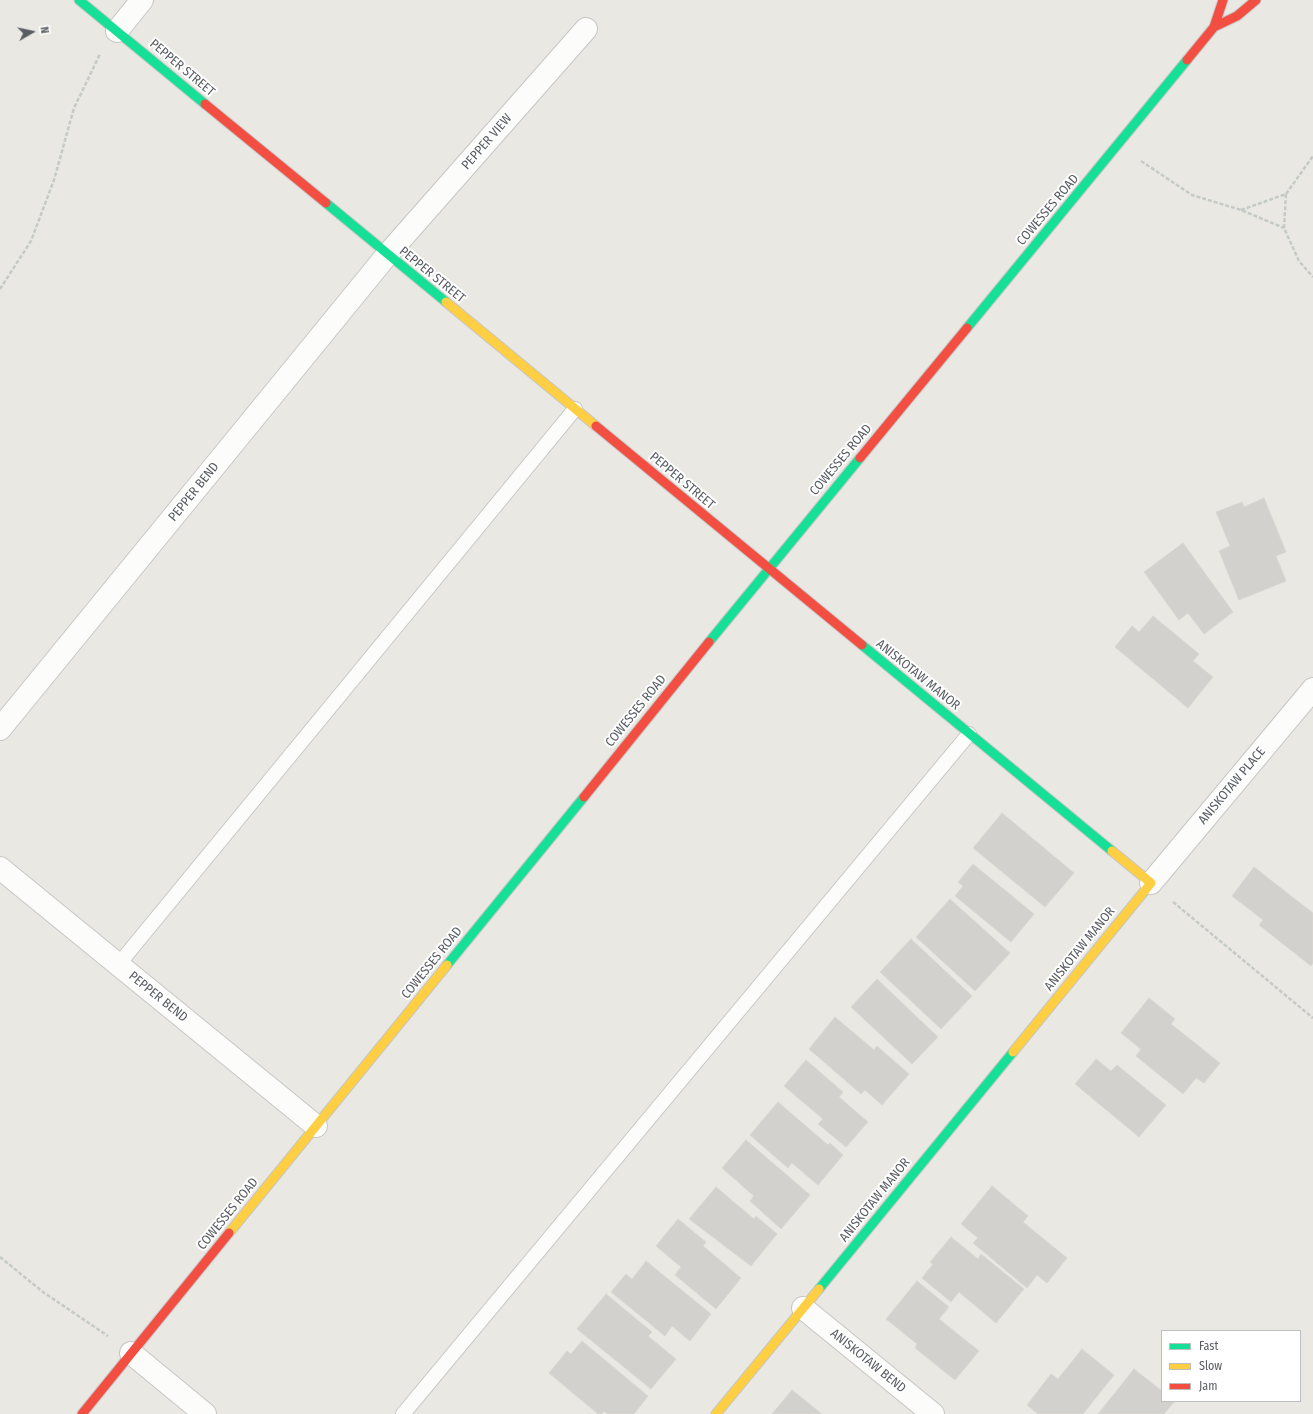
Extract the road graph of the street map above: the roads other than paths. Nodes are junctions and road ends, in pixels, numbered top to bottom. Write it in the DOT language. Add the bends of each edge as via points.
graph roads {
  1 [pos="79,0"];
  2 [pos="142,0"];
  3 [pos="1223,0"];
  4 [pos="1256,0"];
  5 [pos="1214,27"];
  6 [pos="586,29"];
  7 [pos="117,31"];
  8 [pos="387,255"];
  9 [pos="575,409"];
  10 [pos="769,569"];
  11 [pos="1313,689"];
  12 [pos="0,729"];
  13 [pos="969,734"];
  14 [pos="0,868"];
  15 [pos="1151,883"];
  16 [pos="118,965"];
  17 [pos="316,1126"];
  18 [pos="803,1308"];
  19 [pos="131,1353"];
  20 [pos="82,1414"];
  21 [pos="205,1414"];
  22 [pos="403,1414"];
  23 [pos="716,1414"];
  24 [pos="933,1414"];
  1 -- 7 [label="street, PEPPER STREET"];
  2 -- 7 [label="street"];
  3 -- 5 [label="street, COWESSES ROAD"];
  4 -- 5 [label="street, COWESSES ROAD" via="1236,16"];
  5 -- 10 [label="street, COWESSES ROAD"];
  6 -- 8 [label="street, PEPPER VIEW"];
  7 -- 8 [label="street, PEPPER STREET"];
  8 -- 9 [label="street, PEPPER STREET"];
  8 -- 12 [label="street, PEPPER BEND"];
  9 -- 10 [label="street, PEPPER STREET"];
  9 -- 16 [label="lane"];
  10 -- 13 [label="street, ANISKOTAW MANOR"];
  10 -- 17 [label="street, COWESSES ROAD"];
  11 -- 15 [label="street, ANISKOTAW PLACE"];
  13 -- 15 [label="street, ANISKOTAW MANOR"];
  13 -- 22 [label="lane"];
  14 -- 16 [label="street, PEPPER BEND"];
  15 -- 18 [label="street, ANISKOTAW MANOR"];
  16 -- 17 [label="street, PEPPER BEND"];
  17 -- 19 [label="street, COWESSES ROAD"];
  18 -- 23 [label="street, ANISKOTAW MANOR"];
  18 -- 24 [label="street, ANISKOTAW BEND"];
  19 -- 20 [label="street, COWESSES ROAD"];
  19 -- 21 [label="street"];
}
